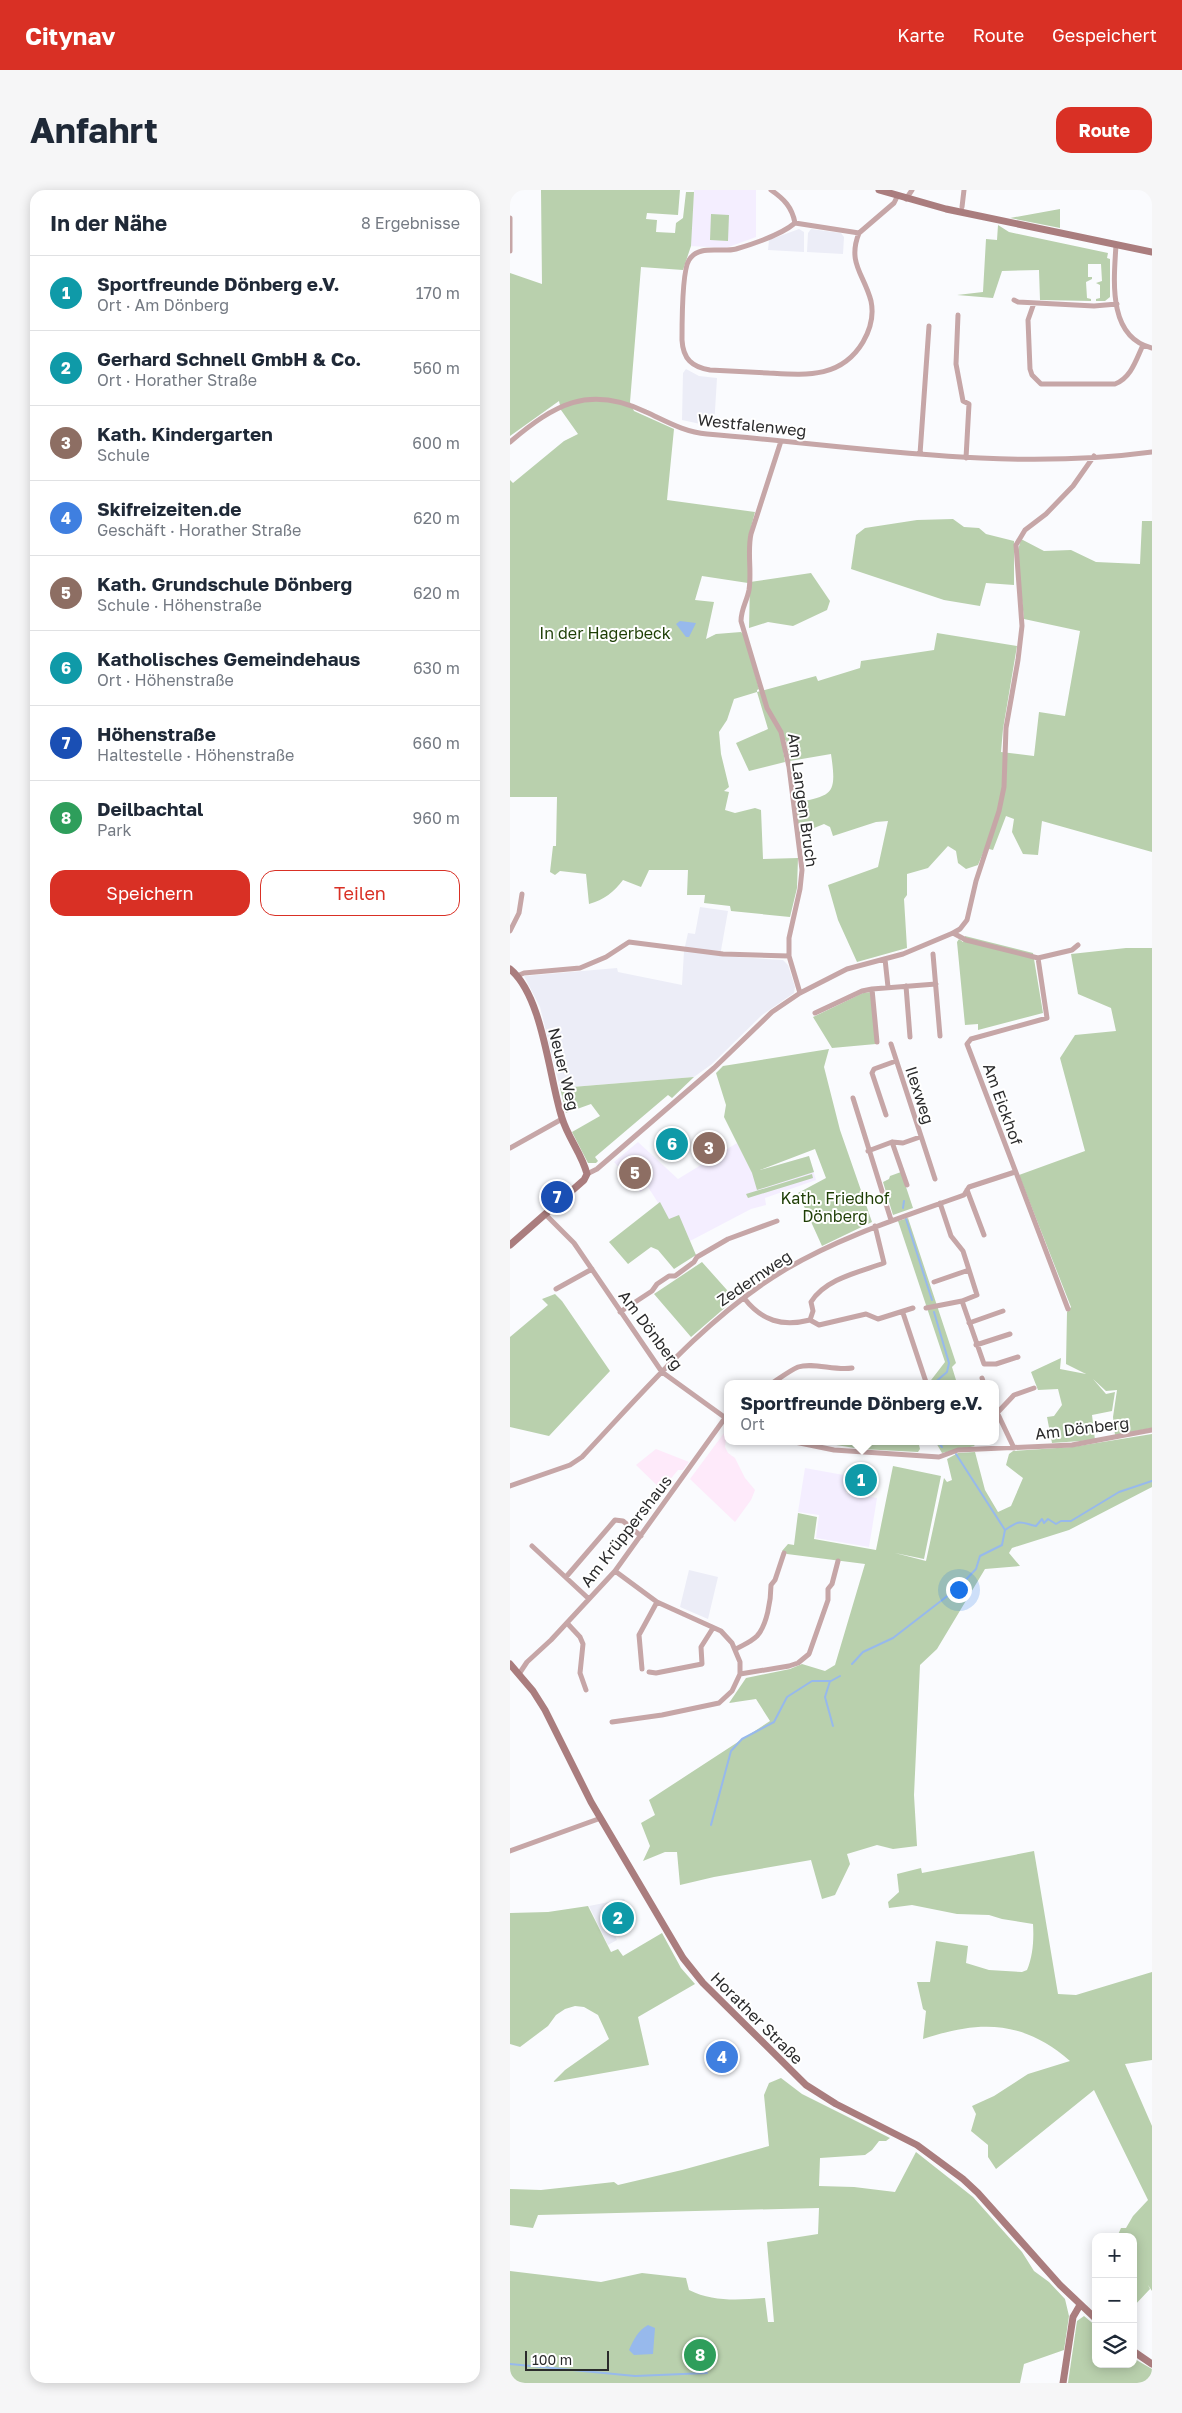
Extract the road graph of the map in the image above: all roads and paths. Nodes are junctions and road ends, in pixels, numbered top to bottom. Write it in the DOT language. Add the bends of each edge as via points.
graph roads {
  1 [pos="771,190"];
  2 [pos="879,190"];
  3 [pos="912,190"];
  4 [pos="964,190"];
  5 [pos="897,197"];
  6 [pos="906,199"];
  7 [pos="962,207"];
  8 [pos="510,218"];
  9 [pos="795,223"];
  10 [pos="859,232"];
  11 [pos="1116,245"];
  12 [pos="510,251"];
  13 [pos="1152,252"];
  14 [pos="1014,300"];
  15 [pos="1034,303"];
  16 [pos="1117,304"];
  17 [pos="958,315"];
  18 [pos="929,326"];
  19 [pos="1144,346"];
  20 [pos="1152,348"];
  21 [pos="781,441"];
  22 [pos="510,442"];
  23 [pos="1152,452"];
  24 [pos="920,454"];
  25 [pos="1094,456"];
  26 [pos="966,458"];
  27 [pos="522,894"];
  28 [pos="510,931"];
  29 [pos="954,933"];
  30 [pos="1078,946"];
  31 [pos="933,954"];
  32 [pos="788,956"];
  33 [pos="1038,958"];
  34 [pos="885,959"];
  35 [pos="514,972"];
  36 [pos="936,984"];
  37 [pos="906,986"];
  38 [pos="888,987"];
  39 [pos="872,989"];
  40 [pos="800,994"];
  41 [pos="815,1013"];
  42 [pos="940,1036"];
  43 [pos="910,1037"];
  44 [pos="876,1042"];
  45 [pos="891,1044"];
  46 [pos="896,1061"];
  47 [pos="853,1098"];
  48 [pos="886,1114"];
  49 [pos="562,1119"];
  50 [pos="920,1137"];
  51 [pos="892,1142"];
  52 [pos="510,1148"];
  53 [pos="868,1151"];
  54 [pos="1015,1172"];
  55 [pos="587,1174"];
  56 [pos="935,1179"];
  57 [pos="907,1185"];
  58 [pos="967,1190"];
  59 [pos="940,1203"];
  60 [pos="546,1214"];
  61 [pos="777,1220"];
  62 [pos="891,1220"];
  63 [pos="874,1226"];
  64 [pos="984,1235"];
  65 [pos="510,1245"];
  66 [pos="592,1269"];
  67 [pos="969,1270"];
  68 [pos="934,1282"];
  69 [pos="556,1289"];
  70 [pos="744,1298"];
  71 [pos="962,1301"];
  72 [pos="913,1308"];
  73 [pos="926,1308"];
  74 [pos="1068,1309"];
  75 [pos="1003,1311"];
  76 [pos="620,1312"];
  77 [pos="903,1313"];
  78 [pos="810,1320"];
  79 [pos="969,1323"];
  80 [pos="1010,1334"];
  81 [pos="976,1345"];
  82 [pos="1018,1357"];
  83 [pos="852,1368"];
  84 [pos="662,1372"];
  85 [pos="777,1380"];
  86 [pos="925,1380"];
  87 [pos="1034,1388"];
  88 [pos="999,1408"];
  89 [pos="999,1416"];
  90 [pos="724,1417"];
  91 [pos="724,1419"];
  92 [pos="1152,1430"];
  93 [pos="810,1445"];
  94 [pos="1014,1448"];
  95 [pos="510,1486"];
  96 [pos="642,1536"];
  97 [pos="532,1546"];
  98 [pos="784,1553"];
  99 [pos="838,1561"];
  100 [pos="615,1571"];
  101 [pos="566,1577"];
  102 [pos="590,1599"];
  103 [pos="657,1602"];
  104 [pos="567,1623"];
  105 [pos="713,1628"];
  106 [pos="736,1649"];
  107 [pos="510,1664"];
  108 [pos="642,1669"];
  109 [pos="649,1672"];
  110 [pos="520,1674"];
  111 [pos="740,1674"];
  112 [pos="586,1690"];
  113 [pos="612,1722"];
  114 [pos="601,1818"];
  115 [pos="510,1851"];
  116 [pos="1080,2305"];
  117 [pos="1092,2316"];
  118 [pos="1137,2354"];
  119 [pos="1152,2364"];
  120 [pos="1063,2383"];
  1 -- 9 [label="street" via="788,204"];
  2 -- 5 [label="main road"];
  3 -- 6 [label="street"];
  4 -- 7 [label="street"];
  5 -- 6 [label="main road"];
  5 -- 10 [label="street"];
  6 -- 11 [label="main road"];
  8 -- 12 [label="street"];
  9 -- 10 [label="street"];
  9 -- 10 [label="street" via="787,230 736,249 702,250 690,259 686,274 682,341 685,356 692,364 710,370 813,375 840,366 859,349 872,319 870,299 854,261"];
  11 -- 13 [label="main road"];
  11 -- 16 [label="street" via="1114,277"];
  14 -- 15 [label="street"];
  15 -- 16 [label="street"];
  15 -- 19 [label="street" via="1028,320 1030,369 1041,384 1115,384 1130,373"];
  16 -- 19 [label="street" via="1123,326"];
  17 -- 26 [label="street" via="956,364 963,401 969,404"];
  18 -- 24 [label="street"];
  19 -- 20 [label="street"];
  21 -- 22 [label="street, Westfalenweg" via="689,431 634,406 598,399 559,406 541,416"];
  21 -- 24 [label="street, Westfalenweg"];
  21 -- 32 [label="street, Am Langen Bruch" via="748,544 749,589 741,621 767,708 782,732 801,854 800,889 792,919"];
  23 -- 25 [label="street, Westfalenweg"];
  24 -- 26 [label="street, Westfalenweg"];
  25 -- 26 [label="street, Westfalenweg"];
  25 -- 29 [label="street" via="1073,486 1025,530 1016,545 1022,629 1006,728 1004,787 967,920"];
  27 -- 28 [label="street" via="519,913"];
  29 -- 33 [label="street" via="966,940"];
  29 -- 34 [label="street"];
  30 -- 33 [label="street"];
  31 -- 36 [label="street"];
  32 -- 35 [label="street" via="723,954 628,942 606,957 580,968"];
  32 -- 40 [label="street, Am Langen Bruch"];
  33 -- 54 [label="street, Am Eickhof" via="1047,1018 971,1039 967,1044"];
  34 -- 38 [label="street"];
  34 -- 40 [label="street" via="847,969"];
  35 -- 49 [label="main road, Neuer Weg" via="534,1007"];
  36 -- 37 [label="street"];
  36 -- 42 [label="street"];
  37 -- 38 [label="street"];
  37 -- 43 [label="street"];
  38 -- 39 [label="street"];
  39 -- 41 [label="street" via="862,990"];
  39 -- 44 [label="street"];
  40 -- 55 [label="street" via="772,1012 722,1061 597,1169"];
  45 -- 46 [label="street, Ilexweg"];
  46 -- 48 [label="street, Ilexweg" via="874,1069 872,1073"];
  46 -- 50 [label="street, Ilexweg"];
  47 -- 53 [label="street"];
  49 -- 52 [label="street"];
  49 -- 55 [label="main road, Neuer Weg"];
  50 -- 51 [label="street, Ilexweg" via="903,1143"];
  50 -- 56 [label="street, Ilexweg"];
  51 -- 53 [label="street, Ilexweg"];
  51 -- 57 [label="street"];
  53 -- 62 [label="street"];
  54 -- 58 [label="street, Zedernweg"];
  54 -- 74 [label="street, Am Eickhof"];
  55 -- 60 [label="main road"];
  58 -- 59 [label="street, Zedernweg" via="964,1195"];
  58 -- 64 [label="street"];
  59 -- 62 [label="street, Zedernweg"];
  59 -- 67 [label="street" via="951,1236 963,1252"];
  60 -- 65 [label="main road"];
  60 -- 66 [label="street, Am Dönberg" via="574,1243"];
  61 -- 76 [label="street" via="728,1239 697,1257 676,1276 657,1284 652,1291"];
  62 -- 63 [label="street, Zedernweg"];
  63 -- 70 [label="street, Zedernweg" via="788,1268"];
  63 -- 78 [label="street" via="884,1263 817,1292 811,1302"];
  66 -- 69 [label="street"];
  66 -- 76 [label="street, Am Dönberg"];
  67 -- 68 [label="street"];
  67 -- 71 [label="street" via="977,1295"];
  70 -- 78 [label="street" via="770,1320 789,1324"];
  70 -- 84 [label="street, Zedernweg"];
  71 -- 73 [label="street"];
  71 -- 79 [label="street"];
  72 -- 77 [label="street"];
  75 -- 79 [label="street"];
  76 -- 84 [label="street, Am Dönberg"];
  77 -- 78 [label="street" via="878,1319 866,1314 819,1325"];
  77 -- 86 [label="street"];
  79 -- 81 [label="street"];
  80 -- 81 [label="street"];
  81 -- 82 [label="street" via="984,1364"];
  83 -- 85 [label="street" via="800,1366"];
  84 -- 90 [label="street, Am Dönberg"];
  84 -- 95 [label="street, Zedernweg" via="582,1457 570,1465"];
  87 -- 88 [label="street, Am Dönberg" via="1014,1395"];
  89 -- 94 [label="street, Am Dönberg"];
  91 -- 96 [label="street, Am Krüppershaus"];
  92 -- 94 [label="street, Am Dönberg" via="1098,1442"];
  93 -- 94 [label="street, Am Dönberg" via="922,1457 939,1457 958,1450"];
  96 -- 100 [label="street, Am Krüppershaus"];
  96 -- 101 [label="street" via="615,1520"];
  97 -- 101 [label="street"];
  98 -- 106 [label="street" via="771,1585 762,1628 752,1640"];
  99 -- 111 [label="street" via="809,1654 789,1666"];
  100 -- 102 [label="street, Am Krüppershaus"];
  100 -- 103 [label="street"];
  101 -- 102 [label="street"];
  102 -- 104 [label="street, Am Krüppershaus"];
  103 -- 105 [label="street"];
  103 -- 108 [label="street" via="639,1635"];
  104 -- 110 [label="street, Am Krüppershaus" via="527,1662"];
  104 -- 112 [label="street" via="584,1644 580,1673"];
  105 -- 106 [label="street" via="728,1637"];
  105 -- 109 [label="street" via="701,1647 702,1664"];
  106 -- 111 [label="street"];
  107 -- 110 [label="main road, Horather Straße"];
  110 -- 114 [label="main road, Horather Straße" via="545,1710"];
  111 -- 113 [label="street" via="732,1691 719,1702 662,1716"];
  114 -- 115 [label="street"];
  114 -- 116 [label="main road, Horather Straße" via="683,1958 703,1983 806,2085 917,2145 963,2179"];
  116 -- 117 [label="main road, Horather Straße"];
  116 -- 120 [label="main road" via="1073,2317"];
  118 -- 119 [label="main road"];
}
